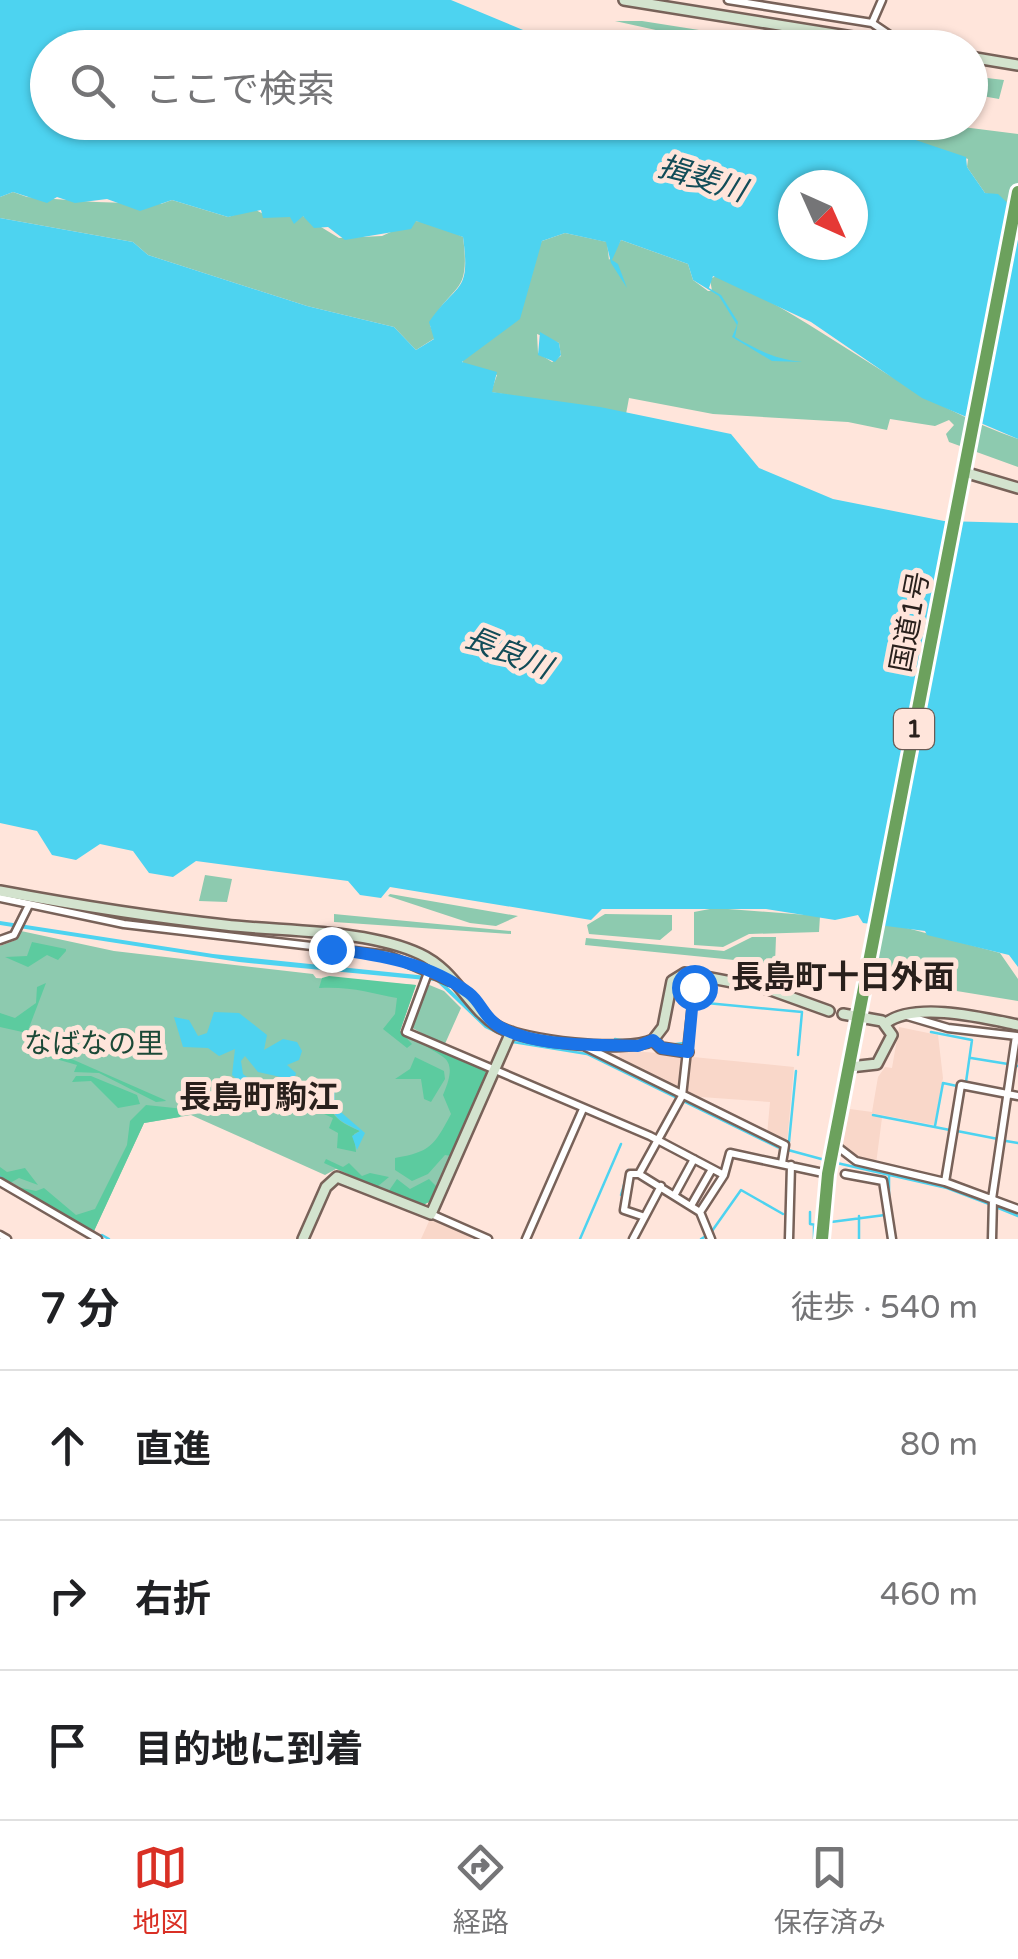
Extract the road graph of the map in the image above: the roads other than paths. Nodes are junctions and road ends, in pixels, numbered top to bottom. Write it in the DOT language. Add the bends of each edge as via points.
graph roads {
  1 [pos="624,0"];
  2 [pos="728,0"];
  3 [pos="882,0"];
  4 [pos="872,23"];
  5 [pos="814,30"];
  6 [pos="882,30"];
  7 [pos="988,59"];
  8 [pos="1018,65"];
  9 [pos="1018,192"];
  10 [pos="967,473"];
  11 [pos="1018,488"];
  12 [pos="0,894"];
  13 [pos="28,906"];
  14 [pos="0,940"];
  15 [pos="427,975"];
  16 [pos="694,987"];
  17 [pos="468,992"];
  18 [pos="829,1011"];
  19 [pos="843,1014"];
  20 [pos="859,1016"];
  21 [pos="886,1023"];
  22 [pos="1017,1032"];
  23 [pos="508,1037"];
  24 [pos="653,1040"];
  25 [pos="583,1042"];
  26 [pos="688,1052"];
  27 [pos="850,1066"];
  28 [pos="495,1070"];
  29 [pos="1014,1096"];
  30 [pos="680,1099"];
  31 [pos="583,1109"];
  32 [pos="658,1140"];
  33 [pos="833,1147"];
  34 [pos="694,1160"];
  35 [pos="786,1164"];
  36 [pos="712,1169"];
  37 [pos="828,1172"];
  38 [pos="639,1174"];
  39 [pos="845,1174"];
  40 [pos="724,1175"];
  41 [pos="0,1182"];
  42 [pos="945,1182"];
  43 [pos="661,1186"];
  44 [pos="674,1194"];
  45 [pos="992,1202"];
  46 [pos="692,1204"];
  47 [pos="1018,1210"];
  48 [pos="700,1212"];
  49 [pos="432,1214"];
  50 [pos="642,1216"];
  51 [pos="0,1235"];
  52 [pos="7,1239"];
  53 [pos="98,1239"];
  54 [pos="303,1239"];
  55 [pos="488,1239"];
  56 [pos="526,1239"];
  57 [pos="632,1239"];
  58 [pos="712,1239"];
  59 [pos="789,1239"];
  60 [pos="822,1239"];
  61 [pos="892,1239"];
  62 [pos="992,1239"];
  1 -- 5 [label="street"];
  2 -- 4 [label="street"];
  3 -- 4 [label="street"];
  4 -- 6 [label="street"];
  7 -- 8 [label="street"];
  9 -- 10 [label="highway, 国道1号 / 1"];
  10 -- 11 [label="street"];
  10 -- 20 [label="highway, 国道1号 / 1"];
  12 -- 13 [label="street"];
  12 -- 17 [label="street" via="394,944 434,961"];
  13 -- 14 [label="street" via="16,931"];
  13 -- 15 [label="street" via="388,955"];
  15 -- 17 [label="street"];
  15 -- 28 [label="street" via="406,1032"];
  16 -- 26 [label="street"];
  17 -- 23 [label="street"];
  18 -- 24 [label="street" via="768,989 685,973 672,982 663,1027"];
  19 -- 20 [label="street"];
  20 -- 21 [label="street"];
  20 -- 27 [label="highway, 国道1号 / 1"];
  21 -- 22 [label="street" via="904,1015 959,1013"];
  21 -- 27 [label="street" via="892,1039 880,1060 868,1068"];
  22 -- 29 [label="street"];
  23 -- 25 [label="street"];
  23 -- 28 [label="street"];
  24 -- 25 [label="street" via="638,1046"];
  24 -- 26 [label="street"];
  25 -- 30 [label="street"];
  26 -- 30 [label="street"];
  27 -- 33 [label="highway, 国道1号 / 1"];
  28 -- 31 [label="street"];
  28 -- 49 [label="street"];
  29 -- 42 [label="street" via="961,1084"];
  29 -- 45 [label="street"];
  30 -- 32 [label="street"];
  30 -- 35 [label="street" via="784,1150"];
  31 -- 32 [label="street"];
  31 -- 56 [label="street"];
  32 -- 34 [label="street"];
  32 -- 38 [label="street"];
  33 -- 37 [label="highway, 国道1号 / 1"];
  33 -- 42 [label="street" via="856,1161"];
  34 -- 36 [label="street"];
  34 -- 44 [label="street"];
  35 -- 37 [label="street"];
  35 -- 40 [label="street" via="730,1153"];
  35 -- 59 [label="street"];
  36 -- 40 [label="street"];
  36 -- 46 [label="street"];
  37 -- 60 [label="highway, 国道1号 / 1"];
  38 -- 43 [label="street"];
  38 -- 50 [label="street" via="630,1174 624,1210"];
  39 -- 61 [label="street" via="882,1181"];
  40 -- 48 [label="street"];
  41 -- 53 [label="street"];
  42 -- 45 [label="street"];
  43 -- 44 [label="street"];
  43 -- 50 [label="street"];
  44 -- 46 [label="street"];
  45 -- 47 [label="street"];
  45 -- 62 [label="street"];
  46 -- 48 [label="street"];
  48 -- 58 [label="street"];
  49 -- 54 [label="street" via="337,1177"];
  49 -- 55 [label="street"];
  50 -- 57 [label="street"];
  51 -- 52 [label="street"];
}
